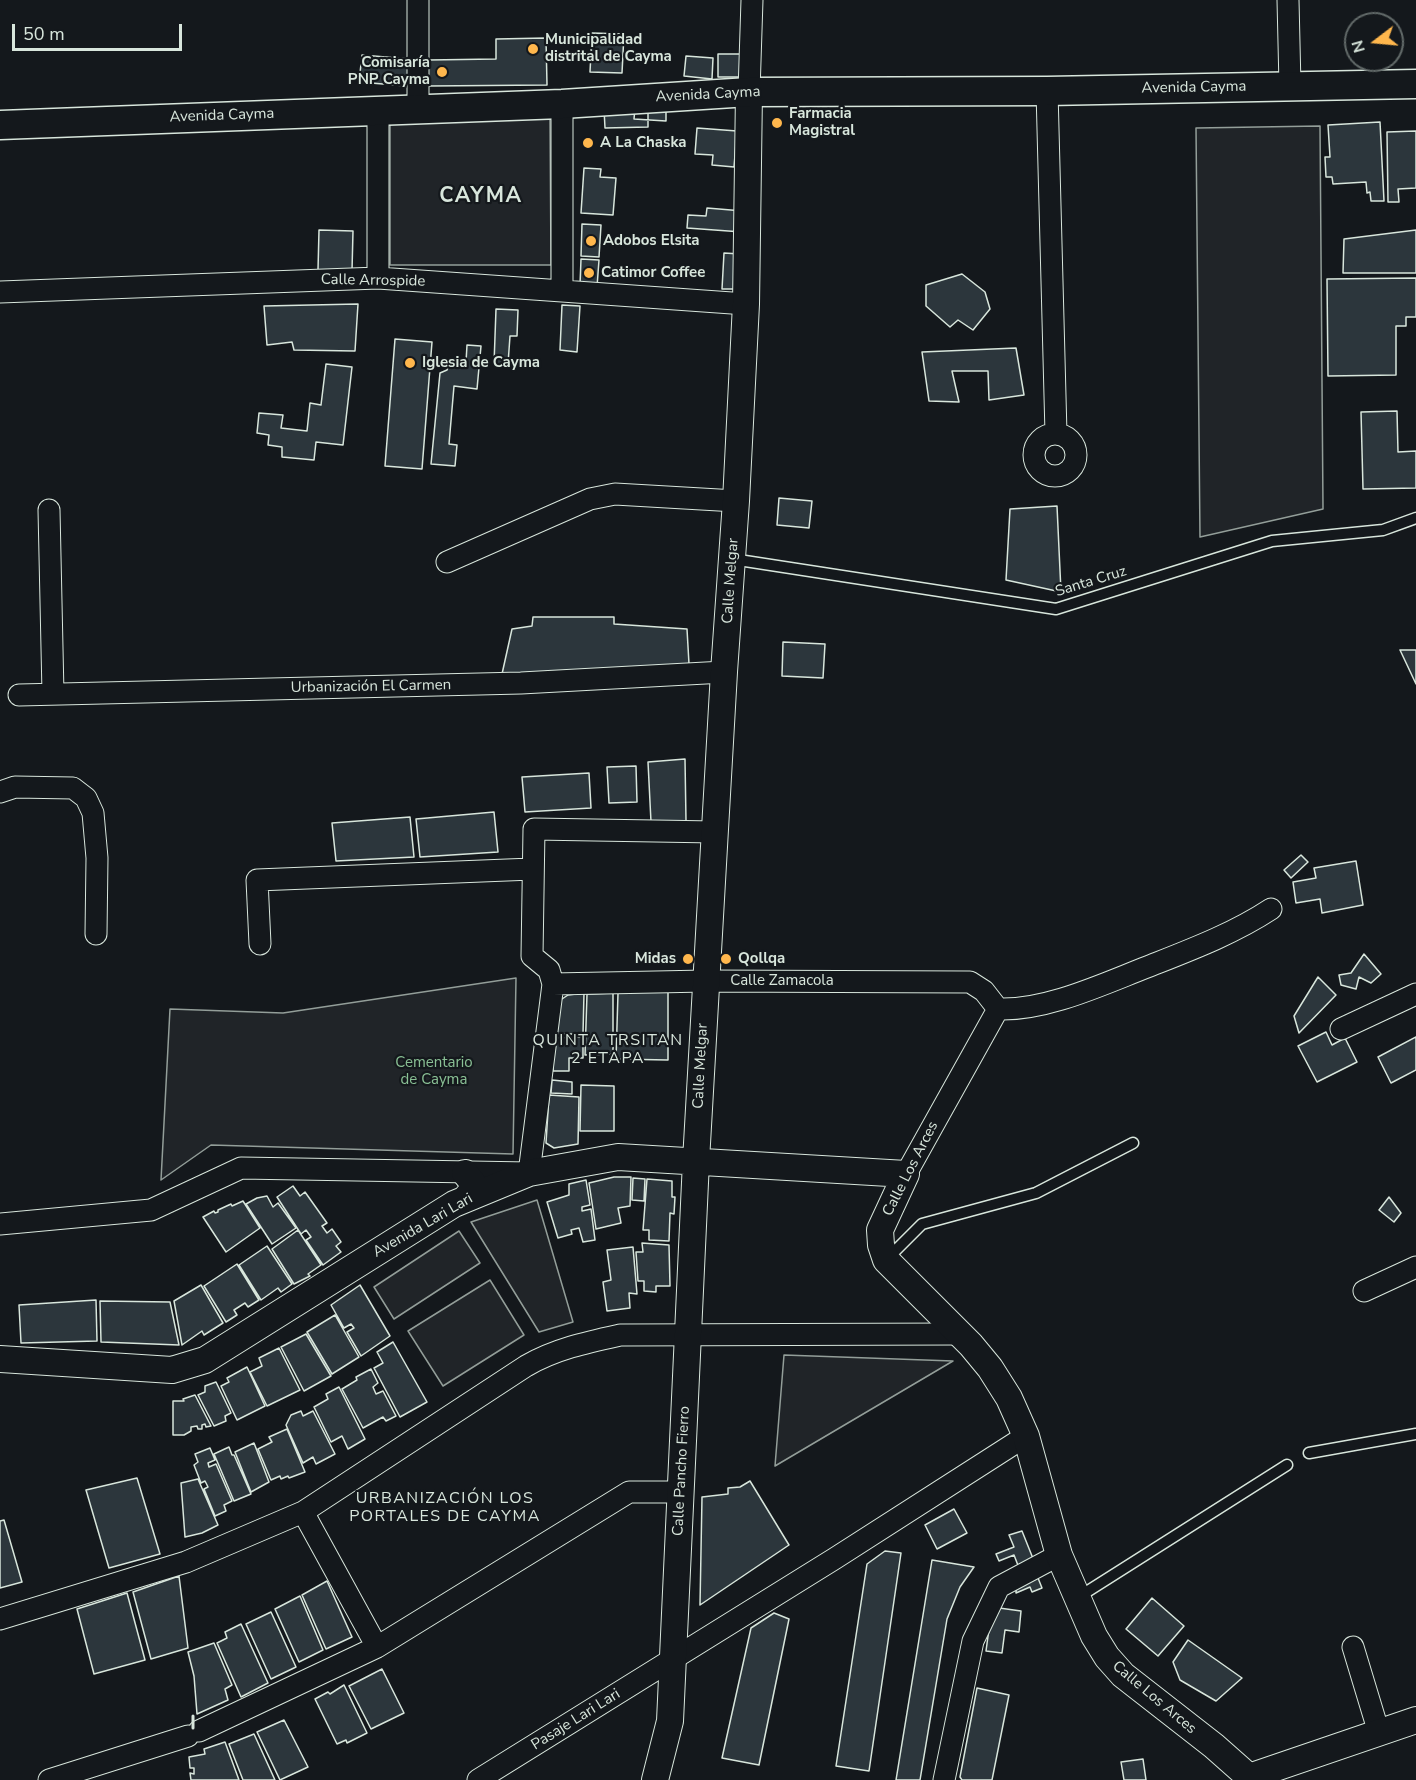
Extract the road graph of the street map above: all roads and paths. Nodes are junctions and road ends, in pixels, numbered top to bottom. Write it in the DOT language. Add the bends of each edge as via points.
graph roads {
  1 [pos="418,0"];
  2 [pos="752,0"];
  3 [pos="1288,0"];
  4 [pos="1416,84"];
  5 [pos="1290,86"];
  6 [pos="1047,91"];
  7 [pos="749,92"];
  8 [pos="562,104"];
  9 [pos="418,109"];
  10 [pos="378,111"];
  11 [pos="0,125"];
  12 [pos="378,278"];
  13 [pos="562,291"];
  14 [pos="0,292"];
  15 [pos="746,304"];
  16 [pos="1056,434"];
  17 [pos="736,501"];
  18 [pos="49,510"];
  19 [pos="1416,518"];
  20 [pos="732,559"];
  21 [pos="447,562"];
  22 [pos="724,672"];
  23 [pos="53,694"];
  24 [pos="19,695"];
  25 [pos="0,792"];
  26 [pos="715,832"];
  27 [pos="532,869"];
  28 [pos="1271,909"];
  29 [pos="96,934"];
  30 [pos="260,944"];
  31 [pos="706,981"];
  32 [pos="553,984"];
  33 [pos="1416,994"];
  34 [pos="998,1009"];
  35 [pos="1341,1029"];
  36 [pos="1133,1143"];
  37 [pos="696,1161"];
  38 [pos="465,1173"];
  39 [pos="529,1173"];
  40 [pos="906,1174"];
  41 [pos="465,1199"];
  42 [pos="0,1224"];
  43 [pos="886,1260"];
  44 [pos="1416,1267"];
  45 [pos="1364,1291"];
  46 [pos="960,1334"];
  47 [pos="688,1336"];
  48 [pos="0,1359"];
  49 [pos="1416,1434"];
  50 [pos="1026,1436"];
  51 [pos="1309,1453"];
  52 [pos="1287,1465"];
  53 [pos="681,1492"];
  54 [pos="303,1512"];
  55 [pos="1059,1555"];
  56 [pos="1077,1598"];
  57 [pos="0,1619"];
  58 [pos="377,1647"];
  59 [pos="1353,1647"];
  60 [pos="673,1659"];
  61 [pos="1416,1720"];
  62 [pos="1379,1733"];
  63 [pos="1248,1778"];
  64 [pos="49,1780"];
  65 [pos="478,1780"];
  66 [pos="655,1780"];
  67 [pos="944,1780"];
  1 -- 9 [label="street"];
  2 -- 7 [label="street, Calle Melgar"];
  3 -- 5 [label="street"];
  4 -- 5 [label="main road, Avenida Cayma"];
  5 -- 6 [label="main road, Avenida Cayma"];
  6 -- 7 [label="main road, Avenida Cayma"];
  6 -- 16 [label="street"];
  7 -- 8 [label="main road, Avenida Cayma"];
  7 -- 15 [label="street, Calle Melgar"];
  8 -- 9 [label="main road, Avenida Cayma"];
  8 -- 13 [label="street"];
  9 -- 10 [label="main road, Avenida Cayma"];
  10 -- 11 [label="main road, Avenida Cayma"];
  10 -- 12 [label="street"];
  12 -- 13 [label="street, Calle Arrospide"];
  12 -- 14 [label="street, Calle Arrospide"];
  13 -- 15 [label="street, Calle Arrospide"];
  15 -- 17 [label="street, Calle Melgar"];
  17 -- 20 [label="street, Calle Melgar"];
  17 -- 21 [label="street" via="615,494 590,499"];
  18 -- 23 [label="street"];
  19 -- 20 [label="lane, Santa Cruz" via="1383,530 1272,541 1056,609"];
  20 -- 22 [label="street, Calle Melgar"];
  22 -- 23 [label="street, Urbanización El Carmen" via="521,683"];
  22 -- 26 [label="street, Calle Melgar"];
  23 -- 24 [label="street, Urbanización El Carmen"];
  25 -- 29 [label="street" via="15,787 73,788 86,798 93,813 97,858"];
  26 -- 27 [label="street" via="534,829"];
  26 -- 31 [label="street, Calle Melgar"];
  27 -- 30 [label="street" via="257,880"];
  27 -- 32 [label="street" via="532,956 549,970"];
  28 -- 34 [label="street" via="1223,936 1112,981 1044,1005"];
  31 -- 32 [label="street, Calle Zamacola"];
  31 -- 34 [label="street, Calle Zamacola" via="970,982 984,991"];
  31 -- 37 [label="street, Calle Melgar"];
  32 -- 39 [label="street"];
  33 -- 35 [label="street"];
  34 -- 40 [label="street, Calle Los Arces"];
  36 -- 43 [label="lane" via="1036,1193 922,1224"];
  37 -- 39 [label="street, Avenida Lari Lari" via="618,1157"];
  37 -- 40 [label="street, Avenida Lari Lari"];
  37 -- 47 [label="street, Calle Pancho Fierro"];
  38 -- 39 [label="street"];
  38 -- 41 [label="street" via="474,1183"];
  38 -- 42 [label="street" via="241,1168 151,1210"];
  39 -- 41 [label="street, Avenida Lari Lari"];
  40 -- 43 [label="street, Calle Los Arces" via="880,1230"];
  41 -- 48 [label="street, Avenida Lari Lari" via="205,1360 172,1370"];
  43 -- 46 [label="street, Calle Los Arces"];
  44 -- 45 [label="street"];
  46 -- 47 [label="street"];
  46 -- 50 [label="street, Calle Los Arces" via="990,1368"];
  47 -- 53 [label="street, Calle Pancho Fierro"];
  47 -- 54 [label="street" via="620,1335 546,1354"];
  49 -- 51 [label="lane"];
  50 -- 55 [label="street, Calle Los Arces"];
  50 -- 60 [label="street"];
  52 -- 56 [label="lane"];
  53 -- 58 [label="street" via="629,1492"];
  53 -- 60 [label="street, Calle Pancho Fierro"];
  54 -- 57 [label="street" via="186,1562"];
  54 -- 58 [label="street"];
  55 -- 56 [label="street, Calle Los Arces"];
  55 -- 67 [label="street" via="999,1587 973,1641"];
  56 -- 63 [label="street, Calle Los Arces" via="1107,1658 1123,1675 1214,1746"];
  58 -- 64 [label="street" via="193,1734"];
  59 -- 62 [label="street"];
  60 -- 65 [label="street, Pasaje Lari Lari"];
  60 -- 66 [label="street, Calle Pancho Fierro" via="670,1721"];
  61 -- 62 [label="street, Calle Los Arces"];
  62 -- 63 [label="street, Calle Los Arces"];
}
